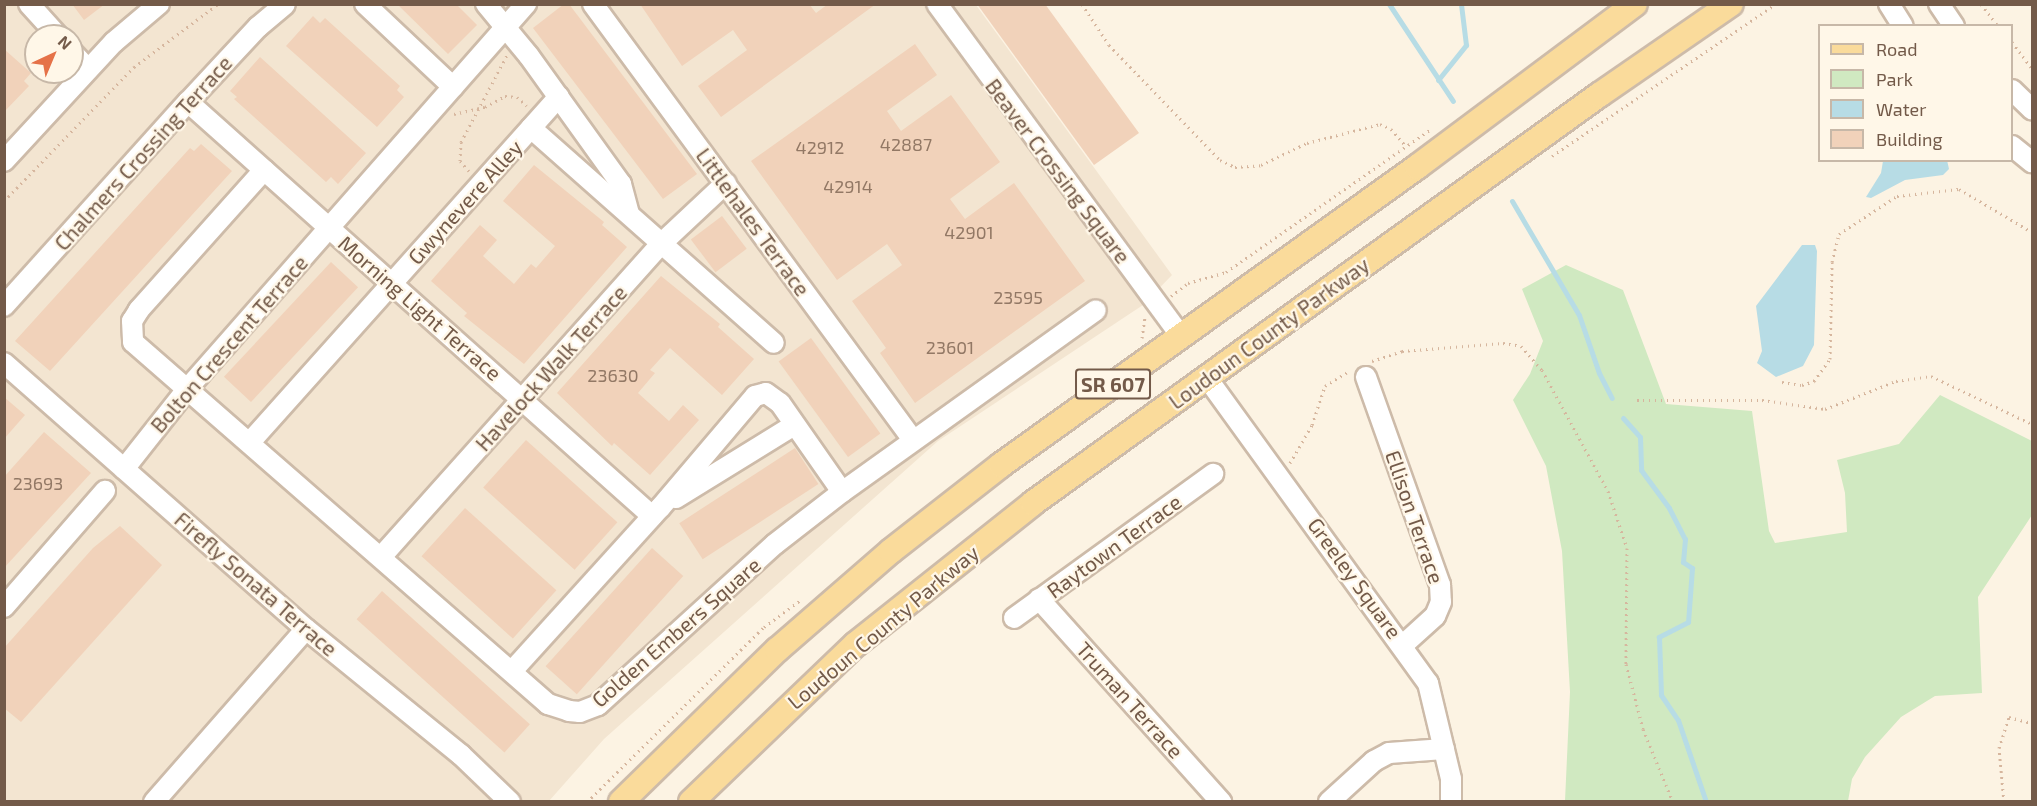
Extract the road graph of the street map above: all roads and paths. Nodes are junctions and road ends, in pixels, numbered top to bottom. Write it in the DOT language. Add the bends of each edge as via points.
graph roads {
  1 [pos="30,4"];
  2 [pos="159,4"];
  3 [pos="218,4"];
  4 [pos="285,4"];
  5 [pos="365,4"];
  6 [pos="486,4"];
  7 [pos="526,4"];
  8 [pos="593,4"];
  9 [pos="937,4"];
  10 [pos="1082,4"];
  11 [pos="1635,4"];
  12 [pos="1731,4"];
  13 [pos="1776,4"];
  14 [pos="1888,4"];
  15 [pos="1939,4"];
  16 [pos="1981,4"];
  17 [pos="48,24"];
  18 [pos="1902,24"];
  19 [pos="1953,24"];
  20 [pos="1996,24"];
  21 [pos="505,26"];
  22 [pos="2013,43"];
  23 [pos="511,48"];
  24 [pos="84,65"];
  25 [pos="88,69"];
  26 [pos="2032,69"];
  27 [pos="453,87"];
  28 [pos="2013,91"];
  29 [pos="559,96"];
  30 [pos="188,102"];
  31 [pos="438,103"];
  32 [pos="477,109"];
  33 [pos="2032,109"];
  34 [pos="532,120"];
  35 [pos="1406,146"];
  36 [pos="2013,147"];
  37 [pos="4,161"];
  38 [pos="2032,162"];
  39 [pos="1541,163"];
  40 [pos="264,170"];
  41 [pos="482,183"];
  42 [pos="726,183"];
  43 [pos="4,201"];
  44 [pos="629,213"];
  45 [pos="329,228"];
  46 [pos="2032,232"];
  47 [pos="663,242"];
  48 [pos="392,284"];
  49 [pos="4,306"];
  50 [pos="1096,310"];
  51 [pos="1181,336"];
  52 [pos="774,343"];
  53 [pos="4,363"];
  54 [pos="1364,368"];
  55 [pos="1207,378"];
  56 [pos="1782,382"];
  57 [pos="188,388"];
  58 [pos="524,400"];
  59 [pos="1637,400"];
  60 [pos="2032,424"];
  61 [pos="794,425"];
  62 [pos="913,440"];
  63 [pos="251,441"];
  64 [pos="124,469"];
  65 [pos="1213,474"];
  66 [pos="1279,474"];
  67 [pos="105,491"];
  68 [pos="842,492"];
  69 [pos="656,512"];
  70 [pos="381,557"];
  71 [pos="1039,599"];
  72 [pos="4,607"];
  73 [pos="1014,618"];
  74 [pos="306,629"];
  75 [pos="1403,645"];
  76 [pos="512,671"];
  77 [pos="2032,723"];
  78 [pos="1444,749"];
  79 [pos="154,801"];
  80 [pos="510,801"];
  81 [pos="621,801"];
  82 [pos="691,801"];
  83 [pos="1221,801"];
  84 [pos="1329,801"];
  85 [pos="1451,801"];
  86 [pos="1673,801"];
  87 [pos="2004,801"];
  1 -- 17 [label="street"];
  2 -- 25 [label="street"];
  3 -- 43 [label="path" via="126,75"];
  4 -- 30 [label="street, Chalmers Crossing Terrace" via="258,27"];
  5 -- 27 [label="street"];
  6 -- 21 [label="street"];
  7 -- 21 [label="street, Bolton Crescent Terrace"];
  8 -- 42 [label="street, Littlehales Terrace"];
  9 -- 51 [label="street, Beaver Crossing Square"];
  10 -- 35 [label="path" via="1109,45 1220,160 1234,167 1261,165 1306,143 1380,124 1391,129"];
  11 -- 51 [label="main road, SR 607"];
  12 -- 55 [label="main road, Loudoun County Parkway / SR 607"];
  13 -- 39 [label="path"];
  14 -- 18 [label="street"];
  15 -- 19 [label="street"];
  16 -- 20 [label="path"];
  21 -- 27 [label="street, Bolton Crescent Terrace"];
  21 -- 29 [label="street"];
  22 -- 26 [label="path"];
  23 -- 32 [label="path"];
  24 -- 25 [label="street"];
  25 -- 37 [label="street"];
  27 -- 31 [label="street, Bolton Crescent Terrace"];
  28 -- 33 [label="street"];
  29 -- 34 [label="street, Gwynevere Alley"];
  29 -- 44 [label="street" via="621,184"];
  30 -- 40 [label="street, Morning Light Terrace"];
  30 -- 49 [label="street, Chalmers Crossing Terrace"];
  31 -- 32 [label="path" via="453,114"];
  31 -- 45 [label="street, Bolton Crescent Terrace"];
  32 -- 34 [label="path" via="513,96"];
  32 -- 41 [label="path" via="459,155 464,166"];
  34 -- 41 [label="street, Gwynevere Alley"];
  34 -- 44 [label="street"];
  36 -- 38 [label="street"];
  40 -- 45 [label="street, Morning Light Terrace"];
  40 -- 57 [label="street, Golden Embers Square" via="132,321 133,342 141,352"];
  41 -- 48 [label="street, Gwynevere Alley"];
  42 -- 47 [label="street, Havelock Walk Terrace"];
  42 -- 62 [label="street, Littlehales Terrace"];
  44 -- 47 [label="street"];
  45 -- 48 [label="street, Morning Light Terrace"];
  45 -- 57 [label="street, Bolton Crescent Terrace"];
  46 -- 56 [label="path" via="1959,189 1897,196 1839,234 1832,262 1830,359 1814,381 1803,385"];
  47 -- 52 [label="street"];
  47 -- 58 [label="street, Havelock Walk Terrace"];
  48 -- 58 [label="street, Morning Light Terrace"];
  48 -- 63 [label="street, Gwynevere Alley"];
  50 -- 62 [label="street, Golden Embers Square"];
  51 -- 81 [label="main road, SR 607" via="1001,465 861,575"];
  53 -- 64 [label="street, Firefly Sonata Terrace"];
  54 -- 66 [label="path" via="1325,386 1312,425 1287,468"];
  54 -- 75 [label="street, Ellison Terrace" via="1440,585 1441,602 1435,616"];
  54 -- 86 [label="path" via="1402,351 1503,342 1521,346 1542,370 1608,491 1627,548 1626,664 1643,729"];
  55 -- 66 [label="street, Greeley Square"];
  55 -- 82 [label="main road, Loudoun County Parkway / SR 607" via="1033,503 915,595 856,644"];
  57 -- 63 [label="street, Golden Embers Square"];
  57 -- 64 [label="street, Bolton Crescent Terrace"];
  58 -- 69 [label="street, Morning Light Terrace"];
  58 -- 70 [label="street, Havelock Walk Terrace"];
  59 -- 60 [label="path" via="1762,400 1825,409 1896,381 1931,376"];
  61 -- 68 [label="street"];
  61 -- 69 [label="street"];
  61 -- 69 [label="street" via="774,396 755,396"];
  62 -- 68 [label="street, Golden Embers Square"];
  63 -- 70 [label="street, Golden Embers Square"];
  64 -- 74 [label="street, Firefly Sonata Terrace"];
  65 -- 71 [label="street, Raytown Terrace"];
  66 -- 75 [label="street, Greeley Square"];
  67 -- 72 [label="street"];
  68 -- 76 [label="street, Golden Embers Square" via="775,544 598,705 580,712 558,708"];
  69 -- 76 [label="street"];
  70 -- 76 [label="street, Golden Embers Square"];
  71 -- 73 [label="street, Raytown Terrace"];
  71 -- 83 [label="street, Truman Terrace"];
  74 -- 79 [label="street"];
  74 -- 80 [label="street, Firefly Sonata Terrace" via="461,755"];
  75 -- 78 [label="street, Greeley Square" via="1428,683"];
  77 -- 87 [label="path" via="2009,717 1999,748"];
  78 -- 84 [label="street" via="1389,753 1374,760"];
  78 -- 85 [label="street, Greeley Square"];
}
